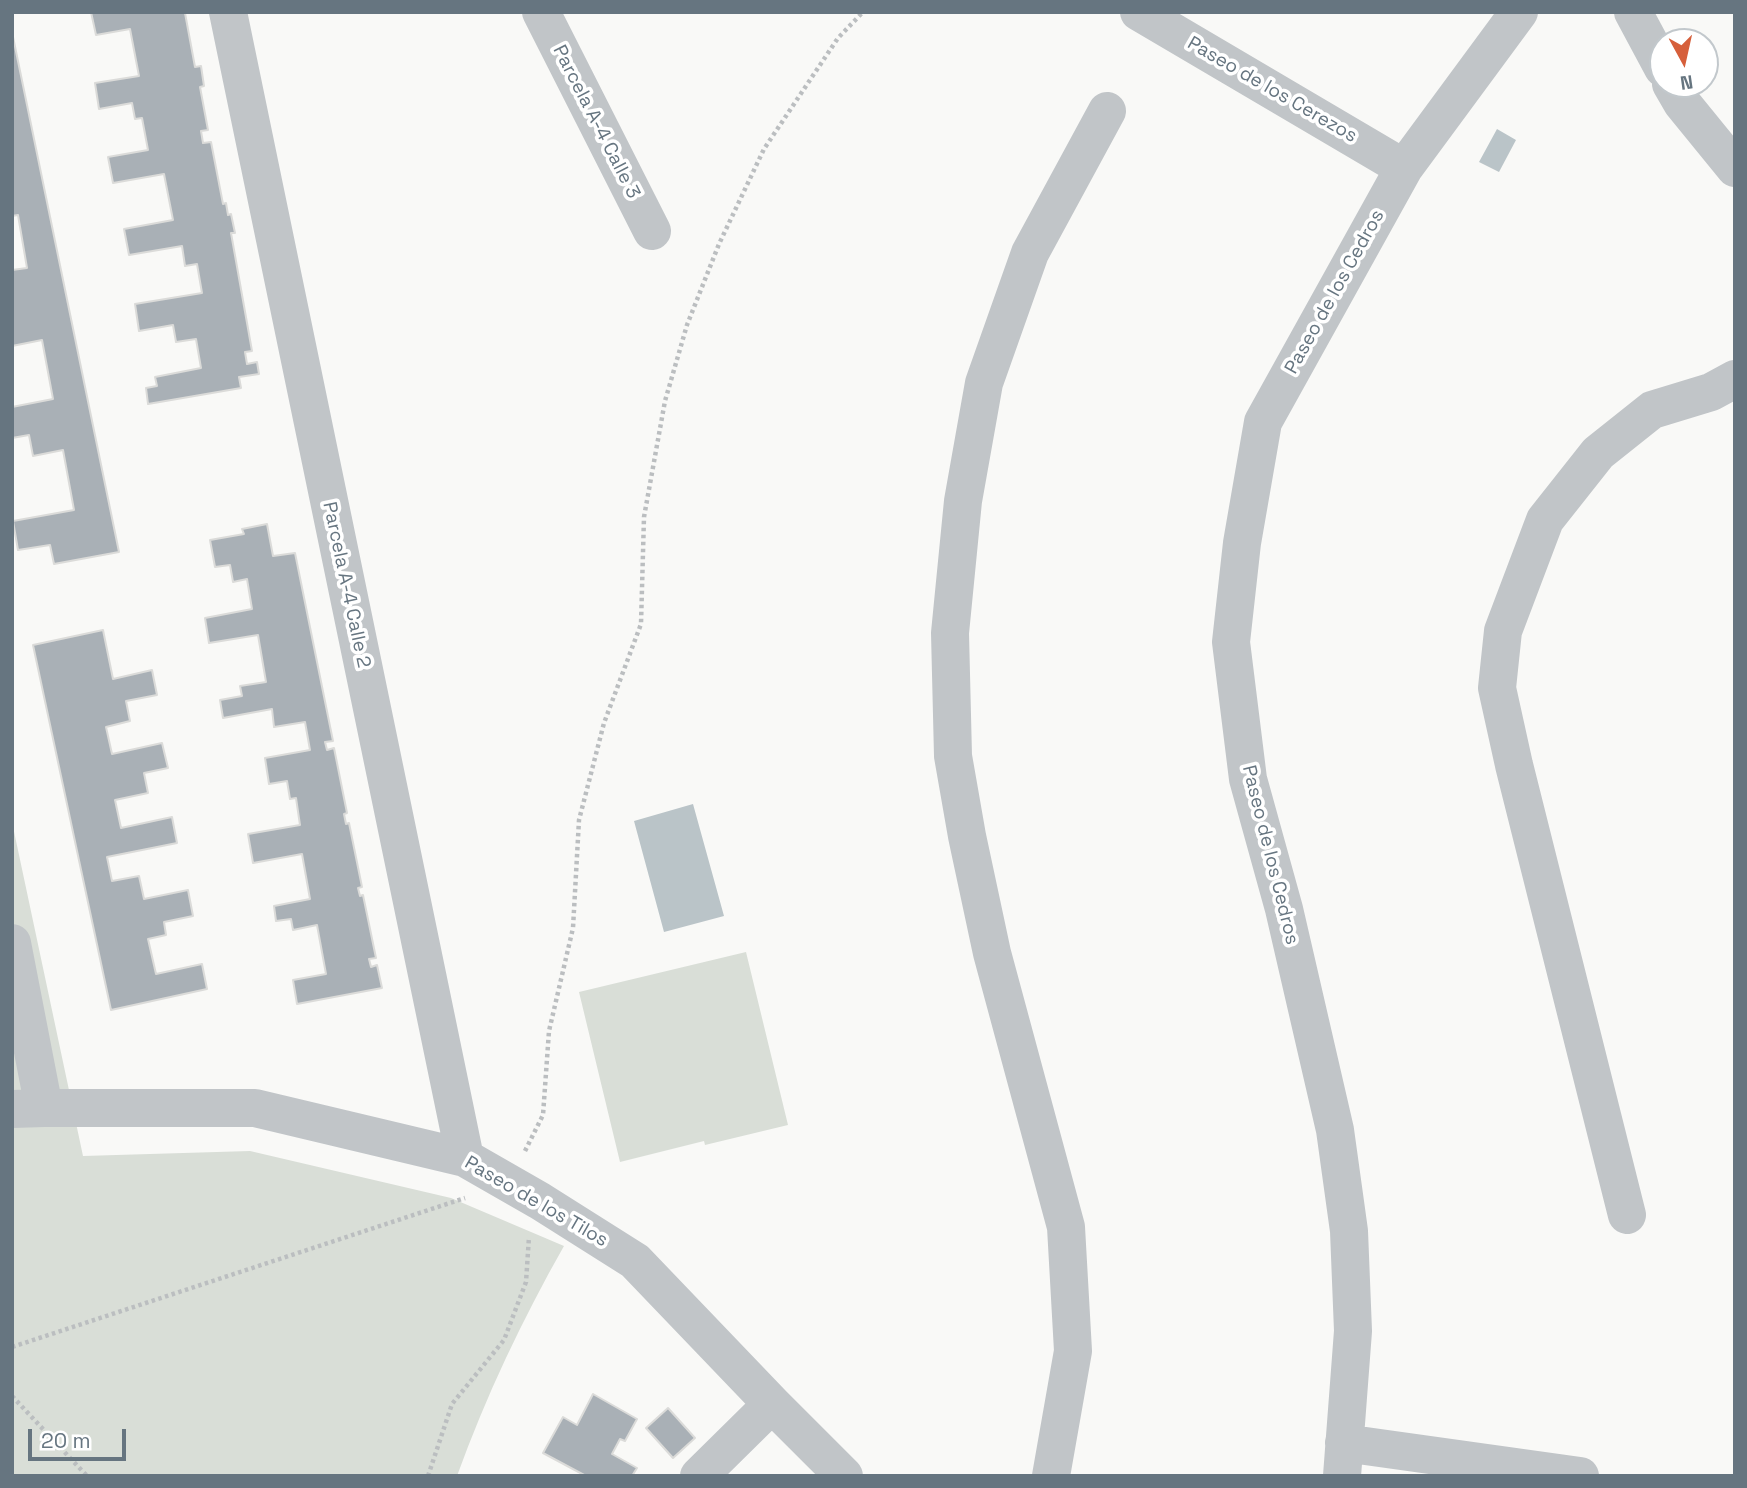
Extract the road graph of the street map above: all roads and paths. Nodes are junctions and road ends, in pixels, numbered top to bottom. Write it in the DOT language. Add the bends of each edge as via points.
graph roads {
  1 [pos="228,12"];
  2 [pos="541,12"];
  3 [pos="863,12"];
  4 [pos="1139,12"];
  5 [pos="1519,12"];
  6 [pos="1633,12"];
  7 [pos="1649,42"];
  8 [pos="1679,98"];
  9 [pos="1107,111"];
  10 [pos="1404,168"];
  11 [pos="1735,168"];
  12 [pos="652,231"];
  13 [pos="1735,379"];
  14 [pos="12,943"];
  15 [pos="28,1108"];
  16 [pos="465,1158"];
  17 [pos="525,1193"];
  18 [pos="1627,1215"];
  19 [pos="12,1347"];
  20 [pos="12,1396"];
  21 [pos="772,1404"];
  22 [pos="1343,1460"];
  23 [pos="87,1476"];
  24 [pos="428,1476"];
  25 [pos="699,1476"];
  26 [pos="844,1476"];
  27 [pos="1051,1476"];
  28 [pos="1580,1476"];
  1 -- 16 [label="street, Parcela A-4 Calle 2"];
  2 -- 12 [label="street, Parcela A-4 Calle 3"];
  3 -- 17 [label="path" via="838,38 764,149 687,325 665,401 644,517 641,624 604,723 579,820 573,928 549,1031 543,1115"];
  4 -- 10 [label="street, Paseo de los Cerezos"];
  5 -- 10 [label="street, Paseo de los Cedros"];
  6 -- 7 [label="street"];
  8 -- 11 [label="street"];
  9 -- 27 [label="street" via="1030,253 984,383 964,500 950,633 953,756 967,836 992,953 1066,1227 1073,1351"];
  10 -- 22 [label="street, Paseo de los Cedros" via="1263,422 1231,642 1248,779 1284,909 1335,1130 1349,1231 1353,1331"];
  13 -- 18 [label="street" via="1652,410 1598,453 1545,520 1503,631 1497,688"];
  14 -- 15 [label="street"];
  15 -- 16 [label="street, Paseo de los Tilos" via="255,1108"];
  16 -- 17 [label="street, Paseo de los Tilos"];
  17 -- 19 [label="path"];
  17 -- 21 [label="street, Paseo de los Tilos" via="635,1261"];
  17 -- 24 [label="path" via="529,1234 526,1282 504,1340 452,1404"];
  20 -- 23 [label="path"];
  21 -- 25 [label="street"];
  21 -- 26 [label="street, Paseo de los Tilos"];
  22 -- 28 [label="street"];
}
